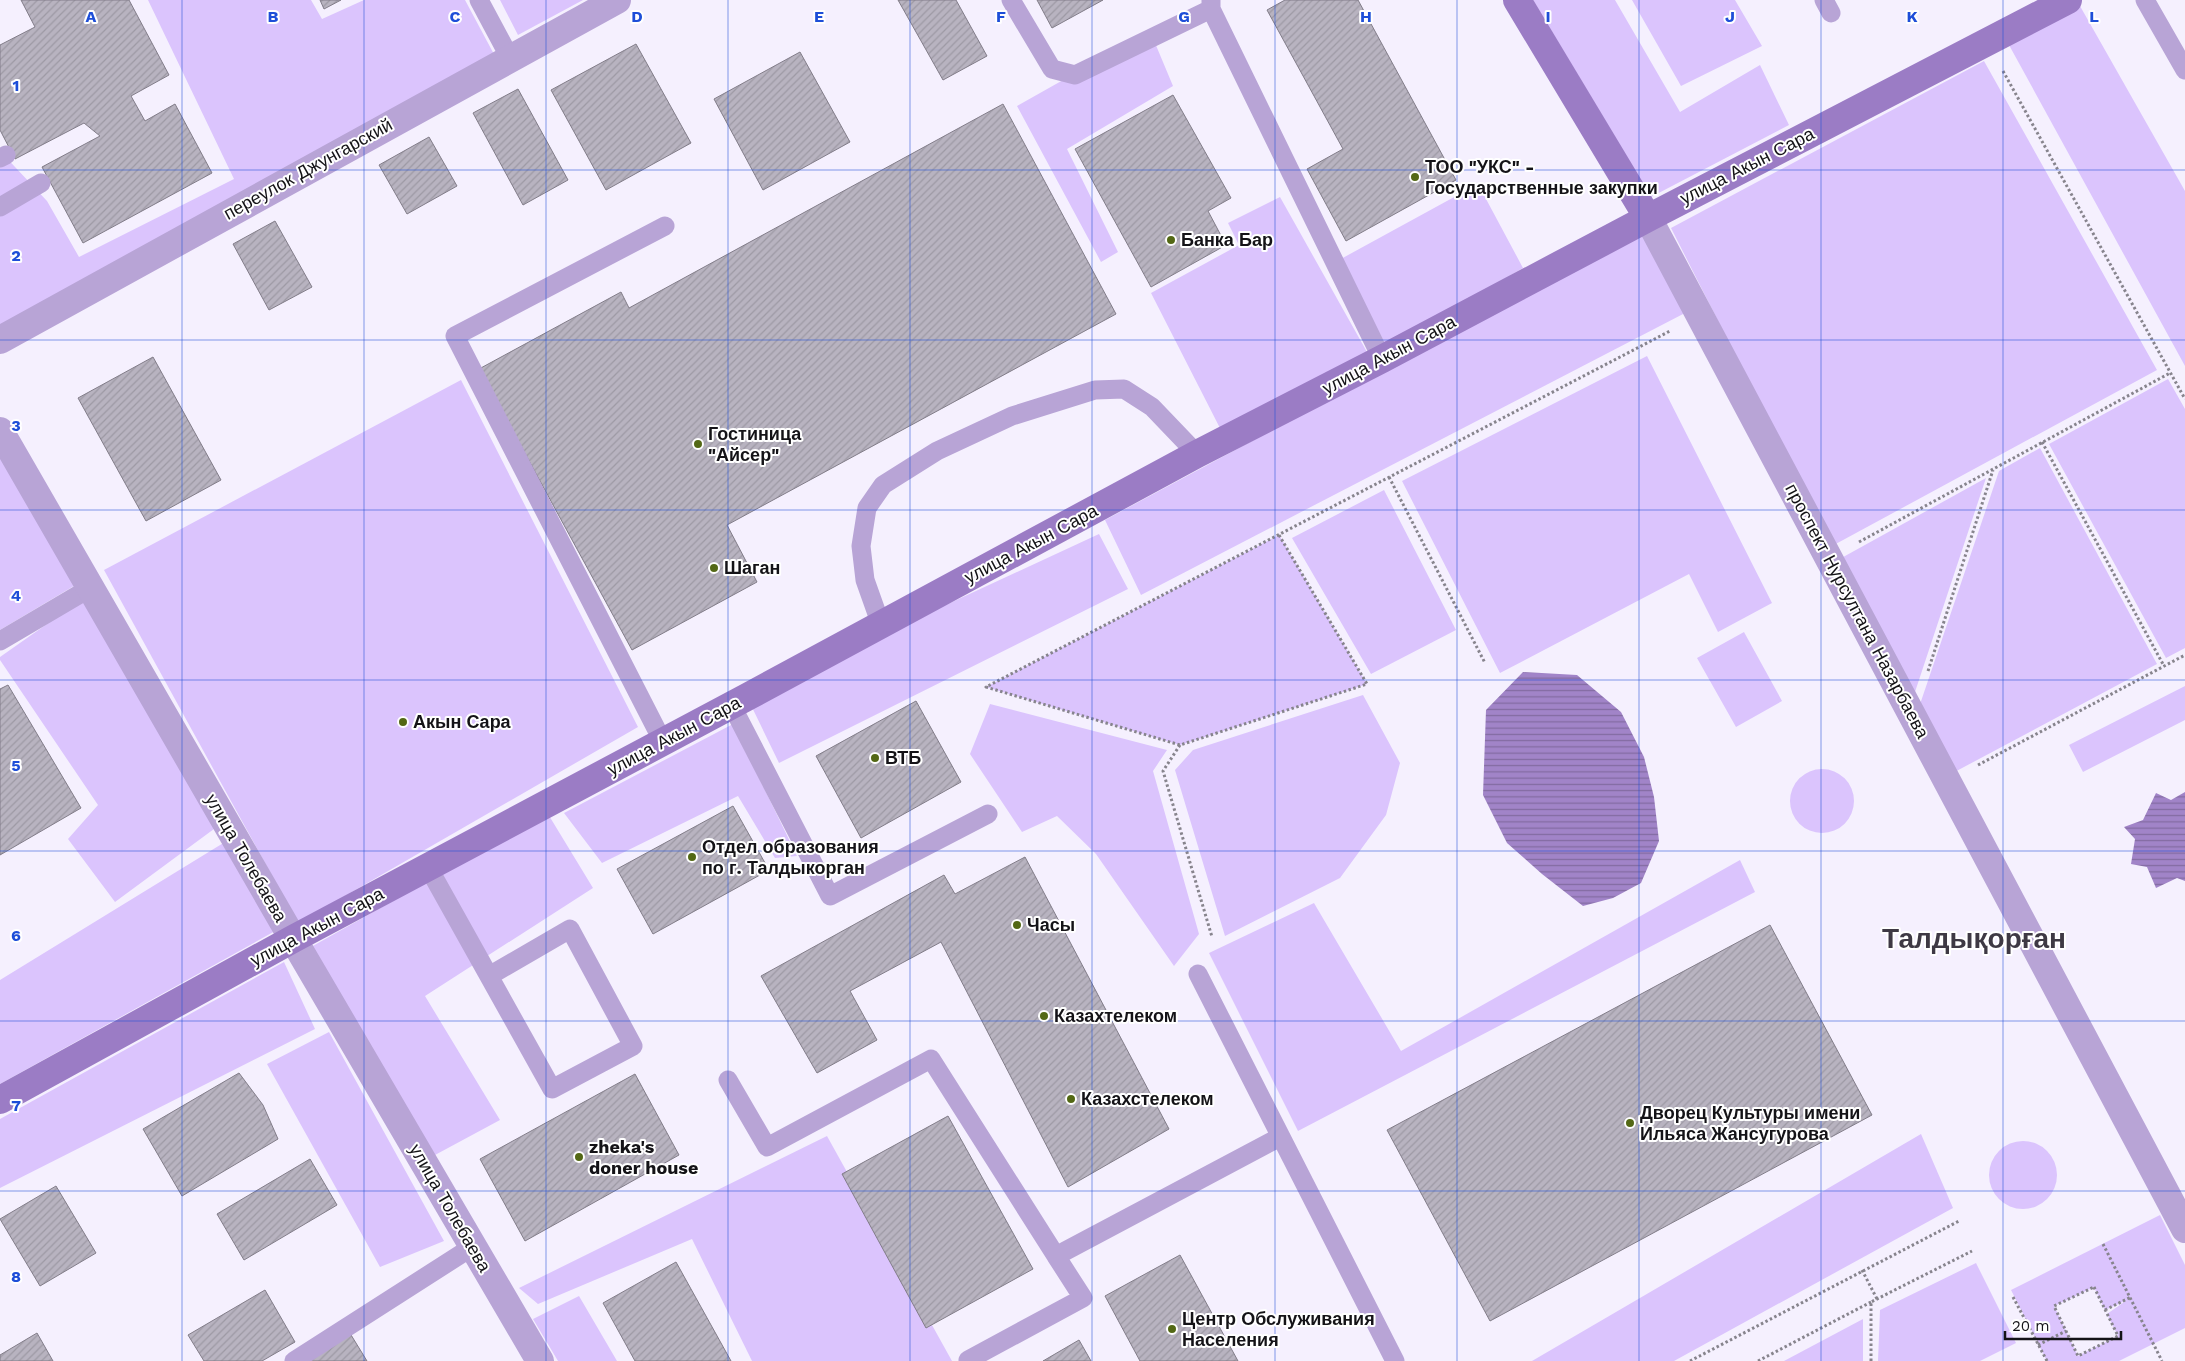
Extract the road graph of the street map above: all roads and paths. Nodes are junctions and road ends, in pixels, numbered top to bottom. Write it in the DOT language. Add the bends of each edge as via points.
graph roads {
  1 [pos="479,0"];
  2 [pos="617,0"];
  3 [pos="1011,0"];
  4 [pos="1517,0"];
  5 [pos="2068,0"];
  6 [pos="2144,0"];
  7 [pos="1211,5"];
  8 [pos="1987,42"];
  9 [pos="510,58"];
  10 [pos="2185,70"];
  11 [pos="41,183"];
  12 [pos="0,207"];
  13 [pos="1648,218"];
  14 [pos="665,226"];
  15 [pos="1700,316"];
  16 [pos="0,340"];
  17 [pos="1382,359"];
  18 [pos="2170,372"];
  19 [pos="2185,399"];
  20 [pos="0,431"];
  21 [pos="2042,442"];
  22 [pos="1197,454"];
  23 [pos="1993,469"];
  24 [pos="1389,477"];
  25 [pos="1279,535"];
  26 [pos="1829,559"];
  27 [pos="90,588"];
  28 [pos="881,625"];
  29 [pos="0,641"];
  30 [pos="2185,654"];
  31 [pos="1486,663"];
  32 [pos="2164,666"];
  33 [pos="732,706"];
  34 [pos="1913,716"];
  35 [pos="663,742"];
  36 [pos="1180,745"];
  37 [pos="1948,782"];
  38 [pos="988,814"];
  39 [pos="428,867"];
  40 [pos="1212,936"];
  41 [pos="293,939"];
  42 [pos="1198,974"];
  43 [pos="489,976"];
  44 [pos="728,1080"];
  45 [pos="0,1100"];
  46 [pos="1280,1136"];
  47 [pos="1959,1221"];
  48 [pos="2185,1229"];
  49 [pos="2103,1244"];
  50 [pos="472,1247"];
  51 [pos="1972,1251"];
  52 [pos="1056,1256"];
  53 [pos="1862,1270"];
  54 [pos="2013,1297"];
  55 [pos="2131,1298"];
  56 [pos="1877,1299"];
  57 [pos="1871,1302"];
  58 [pos="2105,1310"];
  59 [pos="2066,1331"];
  60 [pos="2038,1345"];
  61 [pos="968,1360"];
  62 [pos="294,1361"];
  63 [pos="540,1361"];
  64 [pos="1395,1361"];
  65 [pos="1690,1361"];
  66 [pos="1758,1361"];
  67 [pos="1871,1361"];
  68 [pos="2047,1361"];
  69 [pos="2162,1361"];
  1 -- 9 [label="lane"];
  2 -- 9 [label="street, переулок Джунгарский"];
  3 -- 7 [label="lane" via="1052,69 1075,76"];
  4 -- 13 [label="main road, проспект Нурсултана Назарбаева"];
  5 -- 8 [label="main road, улица Акын Сара"];
  6 -- 10 [label="lane"];
  7 -- 17 [label="lane"];
  8 -- 13 [label="main road, улица Акын Сара"];
  8 -- 18 [label="path"];
  9 -- 16 [label="street, переулок Джунгарский"];
  11 -- 12 [label="lane"];
  13 -- 15 [label="street, проспект Нурсултана Назарбаева"];
  13 -- 17 [label="main road, улица Акын Сара"];
  14 -- 35 [label="lane" via="455,336"];
  15 -- 24 [label="path"];
  15 -- 26 [label="street, проспект Нурсултана Назарбаева"];
  17 -- 22 [label="main road, улица Акын Сара"];
  18 -- 19 [label="path"];
  18 -- 21 [label="path"];
  20 -- 27 [label="street, улица Толебаева"];
  21 -- 23 [label="path"];
  21 -- 32 [label="path"];
  22 -- 28 [label="main road, улица Акын Сара"];
  22 -- 28 [label="lane" via="1152,408 1124,389 1095,390 1012,416 937,451 883,486 867,508 861,546 865,580"];
  23 -- 26 [label="path"];
  23 -- 34 [label="path"];
  24 -- 25 [label="path"];
  24 -- 31 [label="path"];
  25 -- 36 [label="path" via="1367,684"];
  25 -- 36 [label="path" via="986,687"];
  26 -- 34 [label="street, проспект Нурсултана Назарбаева"];
  27 -- 29 [label="lane"];
  27 -- 41 [label="street, улица Толебаева"];
  28 -- 33 [label="main road, улица Акын Сара"];
  30 -- 32 [label="path"];
  32 -- 37 [label="path"];
  33 -- 35 [label="main road, улица Акын Сара"];
  33 -- 38 [label="lane" via="830,896"];
  34 -- 37 [label="street, проспект Нурсултана Назарбаева"];
  35 -- 39 [label="main road, улица Акын Сара"];
  36 -- 40 [label="path" via="1163,771"];
  37 -- 48 [label="street, проспект Нурсултана Назарбаева"];
  39 -- 41 [label="main road, улица Акын Сара"];
  39 -- 43 [label="lane"];
  41 -- 45 [label="main road, улица Акын Сара"];
  41 -- 50 [label="street, улица Толебаева"];
  42 -- 46 [label="lane"];
  43 -- 43 [label="lane" via="552,1090 633,1046 570,929"];
  44 -- 52 [label="lane" via="767,1146 931,1059"];
  46 -- 52 [label="lane"];
  46 -- 64 [label="lane"];
  47 -- 53 [label="path"];
  49 -- 55 [label="path"];
  50 -- 62 [label="lane"];
  50 -- 63 [label="street, улица Толебаева"];
  51 -- 56 [label="path"];
  52 -- 61 [label="lane" via="1083,1298"];
  53 -- 56 [label="path"];
  53 -- 65 [label="path"];
  54 -- 60 [label="path"];
  55 -- 58 [label="path"];
  55 -- 69 [label="path"];
  56 -- 57 [label="path"];
  57 -- 66 [label="path"];
  57 -- 67 [label="path"];
  58 -- 59 [label="path" via="2094,1287 2054,1306"];
  58 -- 59 [label="path" via="2118,1336 2078,1356"];
  59 -- 60 [label="path"];
  60 -- 68 [label="path"];
}
